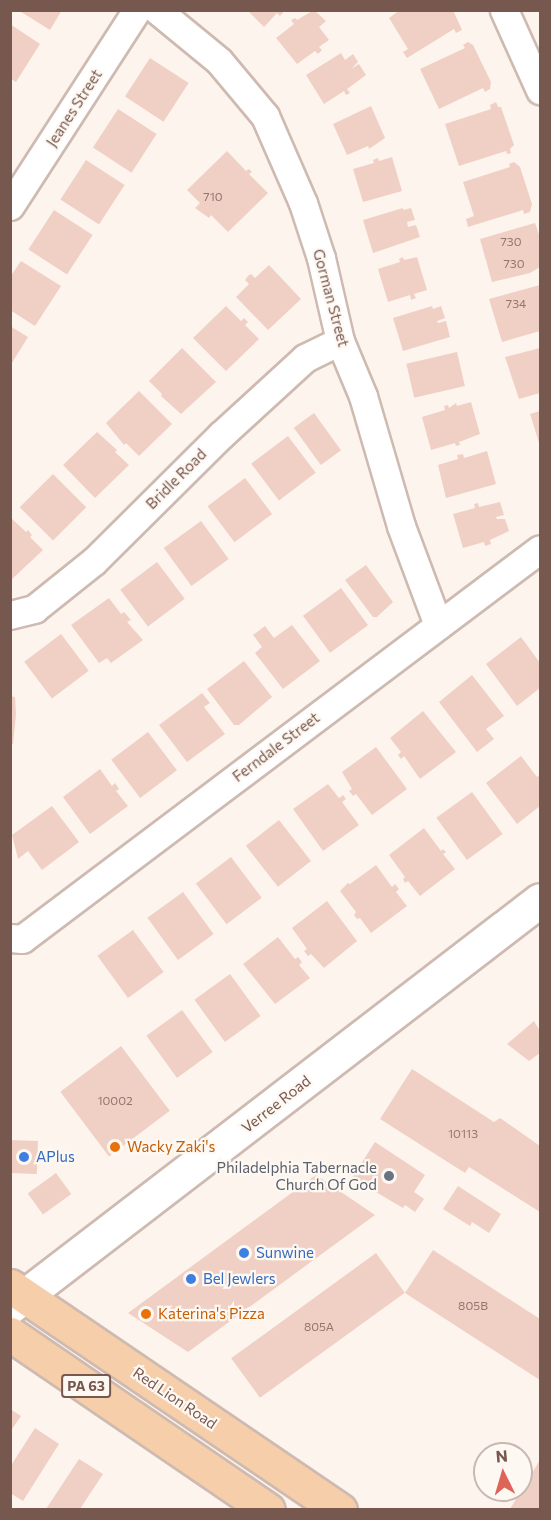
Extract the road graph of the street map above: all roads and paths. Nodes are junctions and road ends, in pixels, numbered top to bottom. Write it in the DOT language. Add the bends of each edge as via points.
graph roads {
  1 [pos="137,10"];
  2 [pos="157,10"];
  3 [pos="504,10"];
  4 [pos="540,90"];
  5 [pos="10,207"];
  6 [pos="340,341"];
  7 [pos="540,549"];
  8 [pos="10,615"];
  9 [pos="438,626"];
  10 [pos="540,900"];
  11 [pos="10,938"];
  12 [pos="16,1296"];
  13 [pos="10,1334"];
  14 [pos="268,1461"];
  15 [pos="256,1502"];
  16 [pos="340,1509"];
  1 -- 5 [label="street, Jeanes Street"];
  2 -- 6 [label="street, Gorman Street" via="219,61 265,116 303,203 321,258"];
  3 -- 4 [label="street"];
  6 -- 8 [label="street, Bridle Road" via="305,358 94,561 34,609"];
  6 -- 9 [label="street, Gorman Street" via="363,396 401,526"];
  7 -- 9 [label="street, Ferndale Street"];
  9 -- 11 [label="street, Ferndale Street" via="22,939"];
  10 -- 12 [label="main road, Verree Road"];
  12 -- 14 [label="main road, Red Lion Road / PA 63"];
  13 -- 15 [label="main road, PA 63"];
  14 -- 15 [label="main road"];
  14 -- 16 [label="main road, Red Lion Road / PA 63"];
}
